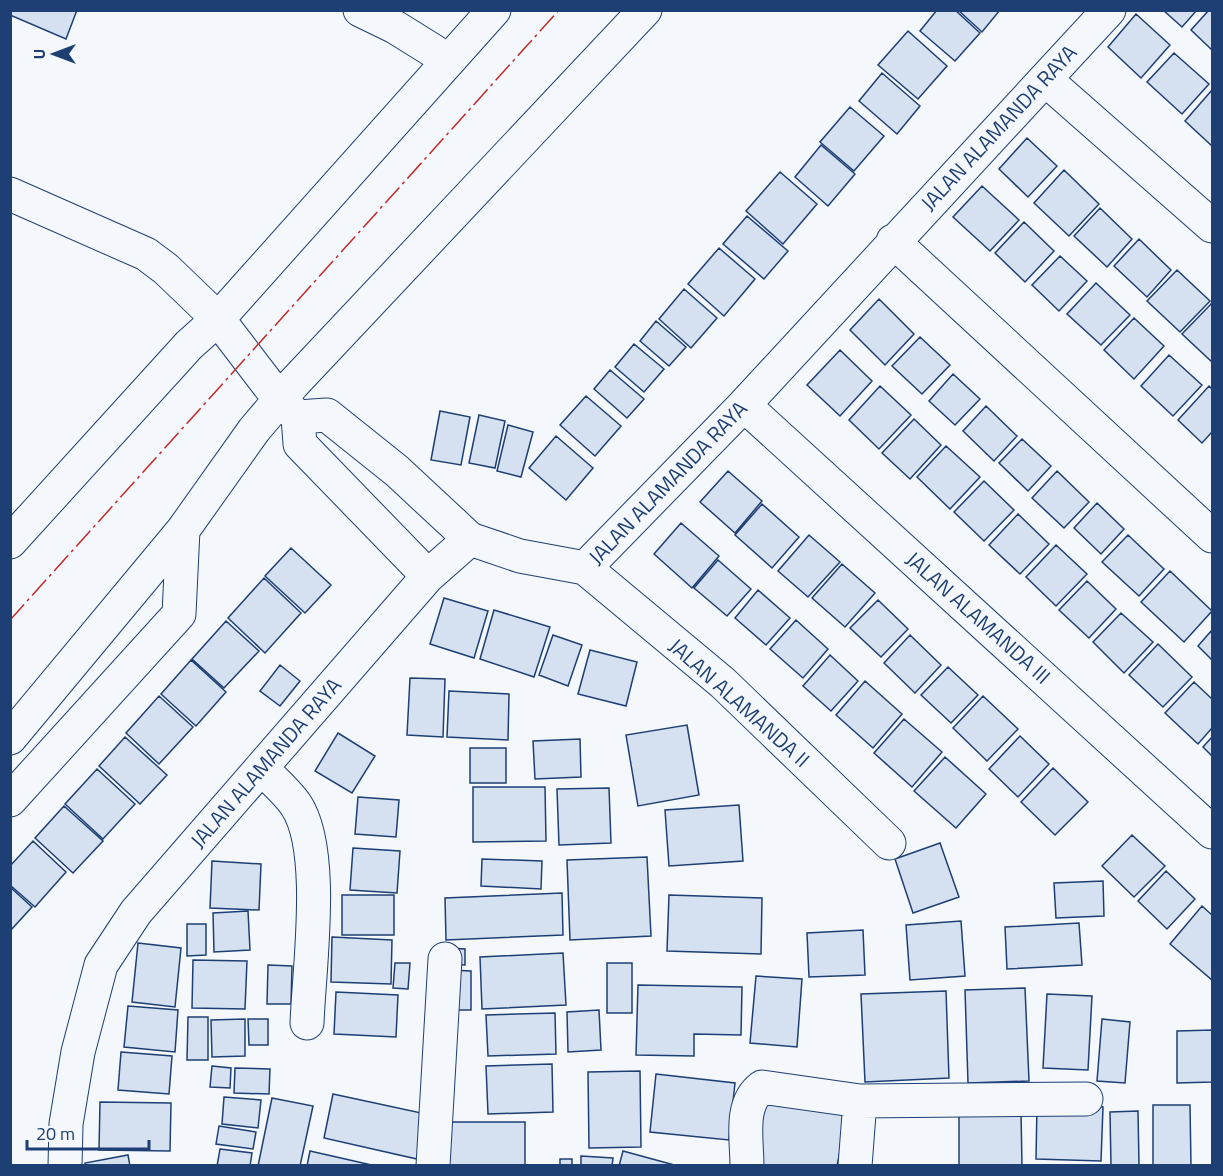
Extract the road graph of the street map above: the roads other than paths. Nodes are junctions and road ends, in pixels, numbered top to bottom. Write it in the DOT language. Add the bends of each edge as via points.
graph roads {
  1 [pos="360,10"];
  2 [pos="494,10"];
  3 [pos="645,10"];
  4 [pos="1109,10"];
  5 [pos="401,19"];
  6 [pos="448,60"];
  7 [pos="1046,80"];
  8 [pos="10,194"];
  9 [pos="1212,226"];
  10 [pos="893,241"];
  11 [pos="218,319"];
  12 [pos="744,405"];
  13 [pos="289,408"];
  14 [pos="183,530"];
  15 [pos="1212,536"];
  16 [pos="470,539"];
  17 [pos="10,542"];
  18 [pos="585,568"];
  19 [pos="428,576"];
  20 [pos="10,738"];
  21 [pos="261,768"];
  22 [pos="10,800"];
  23 [pos="1212,832"];
  24 [pos="889,843"];
  25 [pos="445,958"];
  26 [pos="307,1023"];
  27 [pos="1086,1099"];
  28 [pos="860,1101"];
  29 [pos="65,1166"];
  30 [pos="433,1166"];
  31 [pos="747,1166"];
  32 [pos="855,1166"];
  1 -- 5 [label="street"];
  2 -- 6 [label="street"];
  3 -- 13 [label="street"];
  4 -- 7 [label="street, JALAN ALAMANDA RAYA"];
  5 -- 6 [label="street"];
  6 -- 11 [label="street"];
  7 -- 9 [label="street"];
  7 -- 10 [label="street, JALAN ALAMANDA RAYA"];
  8 -- 11 [label="street" via="146,254"];
  10 -- 12 [label="street, JALAN ALAMANDA RAYA"];
  10 -- 15 [label="street"];
  11 -- 13 [label="street"];
  11 -- 17 [label="street" via="189,345"];
  12 -- 18 [label="street, JALAN ALAMANDA RAYA"];
  12 -- 23 [label="street, JALAN ALAMANDA III"];
  13 -- 14 [label="street" via="254,429"];
  13 -- 16 [label="street" via="327,415 397,471"];
  13 -- 19 [label="street" via="300,444"];
  14 -- 20 [label="street"];
  14 -- 22 [label="street" via="179,614"];
  16 -- 18 [label="street, JALAN ALAMANDA RAYA" via="520,556"];
  16 -- 19 [label="street, JALAN ALAMANDA RAYA"];
  18 -- 24 [label="street, JALAN ALAMANDA II" via="723,683"];
  19 -- 21 [label="street, JALAN ALAMANDA RAYA"];
  21 -- 26 [label="street" via="296,806 310,837 313,890"];
  21 -- 29 [label="street, JALAN ALAMANDA RAYA" via="136,912 101,965 78,1052 66,1124"];
  25 -- 30 [label="street"];
  27 -- 28 [label="street"];
  28 -- 31 [label="street" via="762,1087 747,1107"];
  28 -- 32 [label="street"];
}
